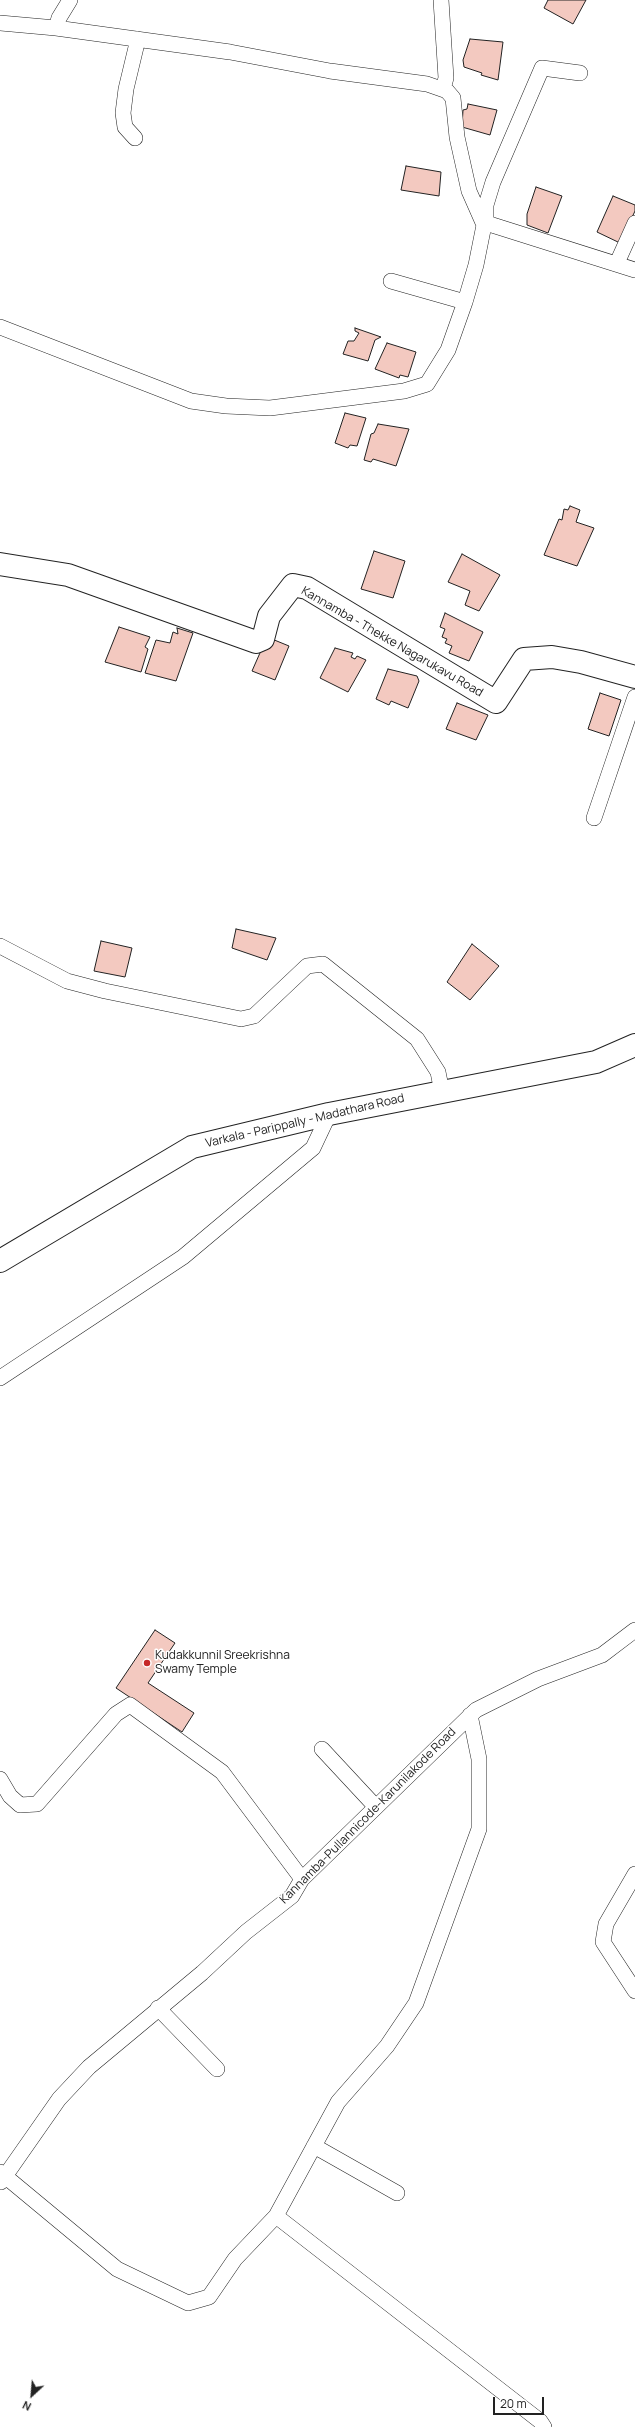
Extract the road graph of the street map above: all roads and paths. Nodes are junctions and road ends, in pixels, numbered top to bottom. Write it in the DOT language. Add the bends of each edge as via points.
graph roads {
  1 [pos="70,0"];
  2 [pos="441,0"];
  3 [pos="0,23"];
  4 [pos="56,28"];
  5 [pos="138,40"];
  6 [pos="580,73"];
  7 [pos="443,89"];
  8 [pos="135,138"];
  9 [pos="635,223"];
  10 [pos="485,224"];
  11 [pos="617,263"];
  12 [pos="635,270"];
  13 [pos="391,281"];
  14 [pos="465,302"];
  15 [pos="0,327"];
  16 [pos="0,564"];
  17 [pos="635,677"];
  18 [pos="635,697"];
  19 [pos="594,818"];
  20 [pos="0,946"];
  21 [pos="635,1045"];
  22 [pos="442,1092"];
  23 [pos="329,1114"];
  24 [pos="0,1261"];
  25 [pos="0,1378"];
  26 [pos="635,1630"];
  27 [pos="470,1715"];
  28 [pos="322,1748"];
  29 [pos="0,1778"];
  30 [pos="375,1806"];
  31 [pos="634,1878"];
  32 [pos="302,1879"];
  33 [pos="635,1991"];
  34 [pos="158,2008"];
  35 [pos="217,2069"];
  36 [pos="314,2146"];
  37 [pos="2,2177"];
  38 [pos="397,2193"];
  39 [pos="276,2216"];
  40 [pos="544,2427"];
  1 -- 4 [label="street"];
  2 -- 7 [label="street" via="446,78"];
  3 -- 4 [label="street"];
  4 -- 5 [label="street"];
  5 -- 7 [label="street" via="230,52 330,71 427,84"];
  5 -- 8 [label="street" via="123,112 125,127"];
  6 -- 10 [label="street" via="542,68 492,182"];
  7 -- 10 [label="street" via="452,98 457,137 469,191"];
  9 -- 11 [label="street"];
  10 -- 11 [label="street"];
  10 -- 14 [label="street"];
  11 -- 12 [label="street"];
  13 -- 14 [label="street"];
  14 -- 15 [label="street" via="448,350 427,384 404,391 270,408 191,401"];
  16 -- 17 [label="main road, Kannamba - Thekke Nagarukavu Road" via="68,575 256,642 263,639 269,616 293,585 307,588 496,702 524,659 552,657 573,660"];
  18 -- 19 [label="street"];
  20 -- 22 [label="street" via="67,981 241,1019 254,1016 307,966 323,964 418,1039 438,1072"];
  21 -- 22 [label="main road, Varkala - Parippally - Madathara Road" via="596,1062"];
  22 -- 23 [label="main road, Varkala - Parippally - Madathara Road"];
  23 -- 24 [label="main road, Varkala - Parippally - Madathara Road" via="192,1147"];
  23 -- 25 [label="street" via="313,1148 183,1257"];
  26 -- 27 [label="street, Kannamba-Pullannicode-Karunilakode Road" via="602,1655 538,1679"];
  27 -- 30 [label="street, Kannamba-Pullannicode-Karunilakode Road"];
  27 -- 36 [label="street" via="479,1759 479,1829 438,1946 416,2003 387,2046 338,2102"];
  28 -- 30 [label="street"];
  29 -- 32 [label="street" via="10,1796 20,1805 38,1804 116,1714 130,1705 222,1772"];
  30 -- 32 [label="street, Kannamba-Pullannicode-Karunilakode Road"];
  31 -- 33 [label="street" via="606,1924 603,1942"];
  32 -- 34 [label="street, Kannamba-Pullannicode-Karunilakode Road" via="292,1896"];
  34 -- 35 [label="street"];
  34 -- 37 [label="street, Kannamba-Pullannicode-Karunilakode Road" via="89,2067 59,2099"];
  36 -- 38 [label="street"];
  36 -- 39 [label="street"];
  37 -- 39 [label="street" via="117,2269 188,2302 209,2297 235,2259"];
  39 -- 40 [label="street" via="540,2421"];
}
